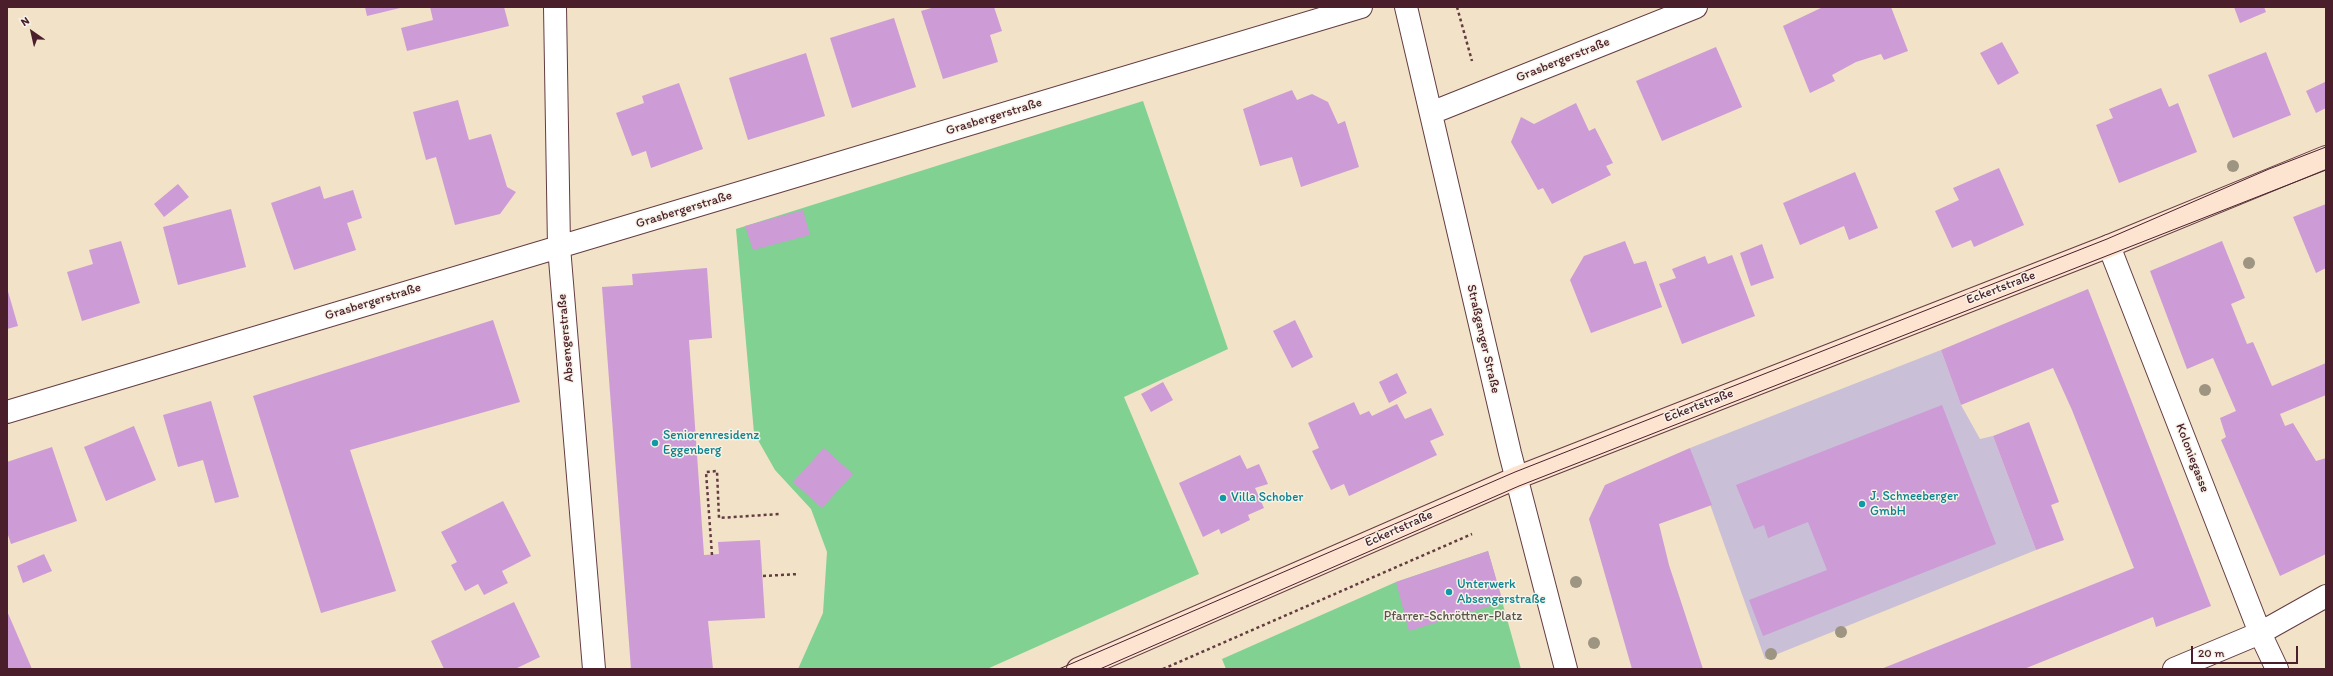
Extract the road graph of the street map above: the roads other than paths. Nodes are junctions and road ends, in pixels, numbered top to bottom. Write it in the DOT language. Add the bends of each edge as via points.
graph roads {
  1 [pos="555,7"];
  2 [pos="1361,7"];
  3 [pos="1406,7"];
  4 [pos="1696,7"];
  5 [pos="1431,113"];
  6 [pos="2326,157"];
  7 [pos="2110,246"];
  8 [pos="559,247"];
  9 [pos="7,412"];
  10 [pos="1516,478"];
  11 [pos="2326,596"];
  12 [pos="2260,632"];
  13 [pos="594,669"];
  14 [pos="1078,669"];
  15 [pos="1566,669"];
  16 [pos="2174,669"];
  17 [pos="2277,669"];
  1 -- 8 [label="street, Absengerstraße"];
  2 -- 8 [label="street, Grasbergerstraße"];
  3 -- 5 [label="street, Straßganger Straße"];
  4 -- 5 [label="street, Grasbergerstraße"];
  5 -- 10 [label="street, Straßganger Straße"];
  6 -- 7 [label="street, Eckertstraße"];
  7 -- 10 [label="street, Eckertstraße"];
  7 -- 12 [label="street, Koloniegasse"];
  8 -- 9 [label="street, Grasbergerstraße"];
  8 -- 13 [label="street, Absengerstraße"];
  10 -- 14 [label="street, Eckertstraße"];
  10 -- 15 [label="street, Straßganger Straße"];
  11 -- 12 [label="street"];
  12 -- 16 [label="street"];
  12 -- 17 [label="street, Koloniegasse"];
}
